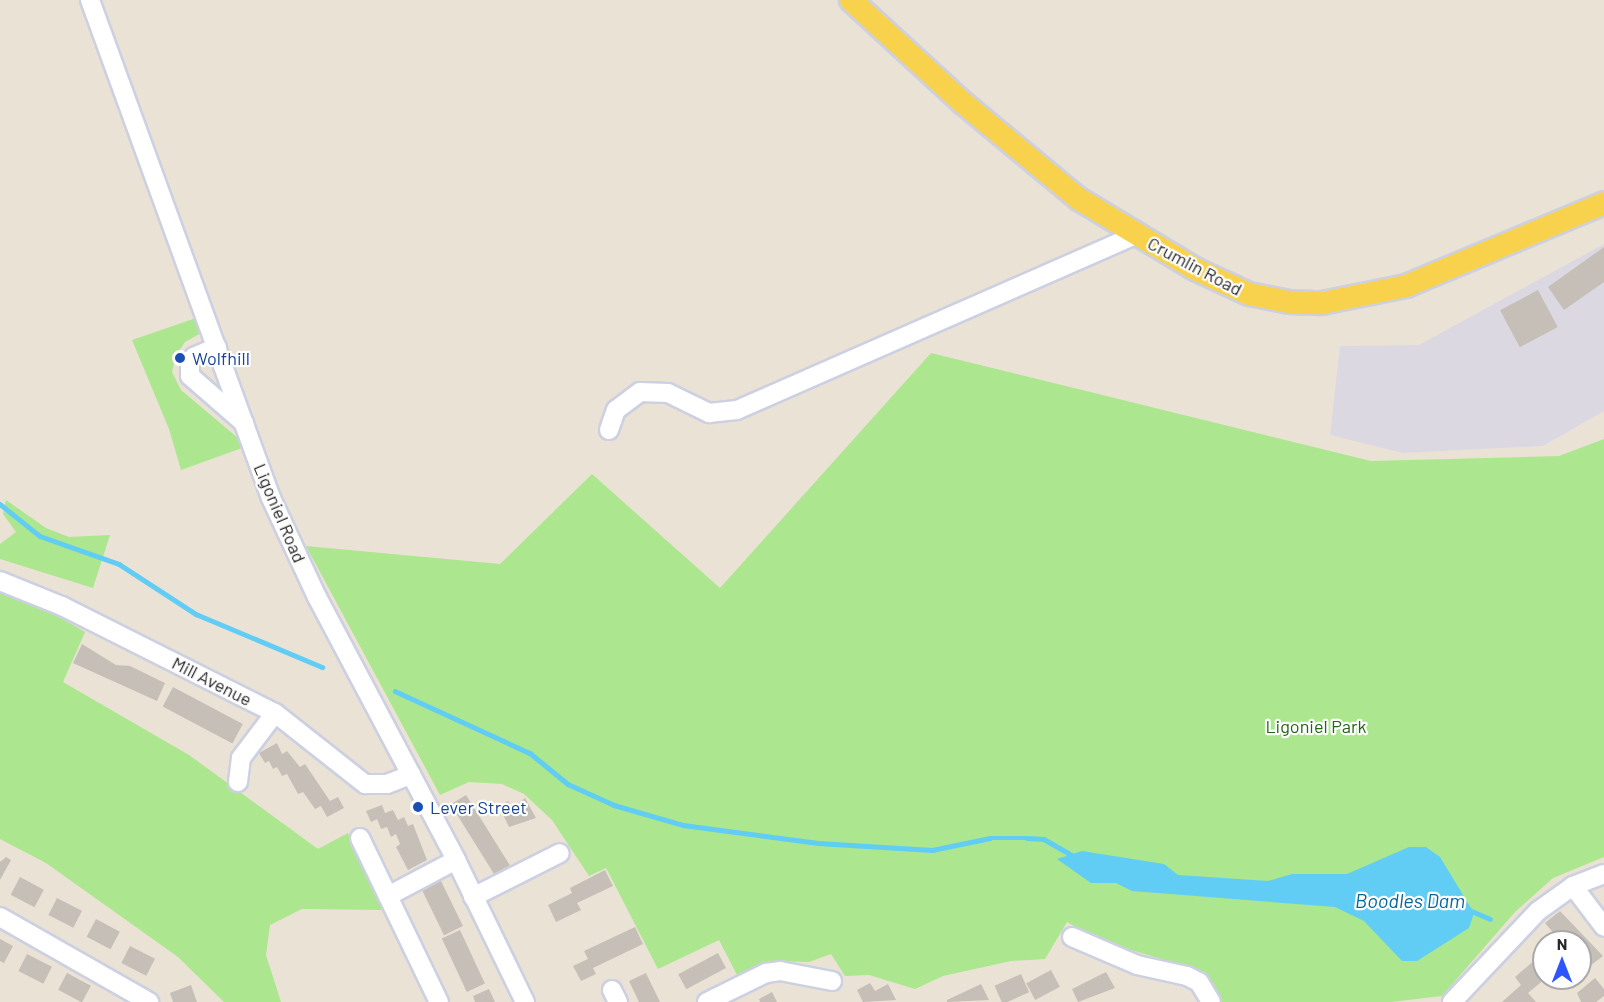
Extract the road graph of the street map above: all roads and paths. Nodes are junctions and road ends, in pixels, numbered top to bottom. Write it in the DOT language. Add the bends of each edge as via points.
graph roads {
  1 [pos="90,0"];
  2 [pos="851,0"];
  3 [pos="1604,203"];
  4 [pos="1136,235"];
  5 [pos="217,347"];
  6 [pos="244,424"];
  7 [pos="609,430"];
  8 [pos="0,581"];
  9 [pos="275,713"];
  10 [pos="411,775"];
  11 [pos="238,782"];
  12 [pos="360,838"];
  13 [pos="561,853"];
  14 [pos="456,860"];
  15 [pos="1604,874"];
  16 [pos="1573,886"];
  17 [pos="388,896"];
  18 [pos="473,897"];
  19 [pos="0,917"];
  20 [pos="1604,927"];
  21 [pos="1072,937"];
  22 [pos="832,981"];
  23 [pos="149,1002"];
  24 [pos="439,1002"];
  25 [pos="525,1002"];
  26 [pos="707,1002"];
  27 [pos="1211,1002"];
  28 [pos="1452,1002"];
  1 -- 5 [label="street, Ligoniel Road"];
  2 -- 4 [label="main road, Crumlin Road" via="1032,162 1079,199"];
  3 -- 4 [label="main road, Crumlin Road" via="1406,286 1322,303 1289,302 1249,294"];
  4 -- 7 [label="street" via="737,410 709,413 668,393 640,392 616,410"];
  5 -- 6 [label="street, Ligoniel Road"];
  5 -- 6 [label="street" via="194,357 190,376"];
  6 -- 10 [label="street, Ligoniel Road" via="317,597"];
  8 -- 9 [label="street, Mill Avenue" via="55,602"];
  9 -- 10 [label="street, Mill Avenue" via="365,784 387,784"];
  9 -- 11 [label="street" via="241,758"];
  10 -- 14 [label="street, Ligoniel Road"];
  12 -- 17 [label="street"];
  13 -- 18 [label="street"];
  14 -- 17 [label="street"];
  14 -- 18 [label="street, Ligoniel Road"];
  15 -- 16 [label="street"];
  16 -- 20 [label="street"];
  16 -- 28 [label="street" via="1538,911"];
  17 -- 24 [label="street"];
  18 -- 25 [label="street, Ligoniel Road"];
  19 -- 23 [label="street"];
  21 -- 27 [label="street" via="1137,965 1187,976 1199,982"];
  22 -- 26 [label="street" via="780,971"];
}
